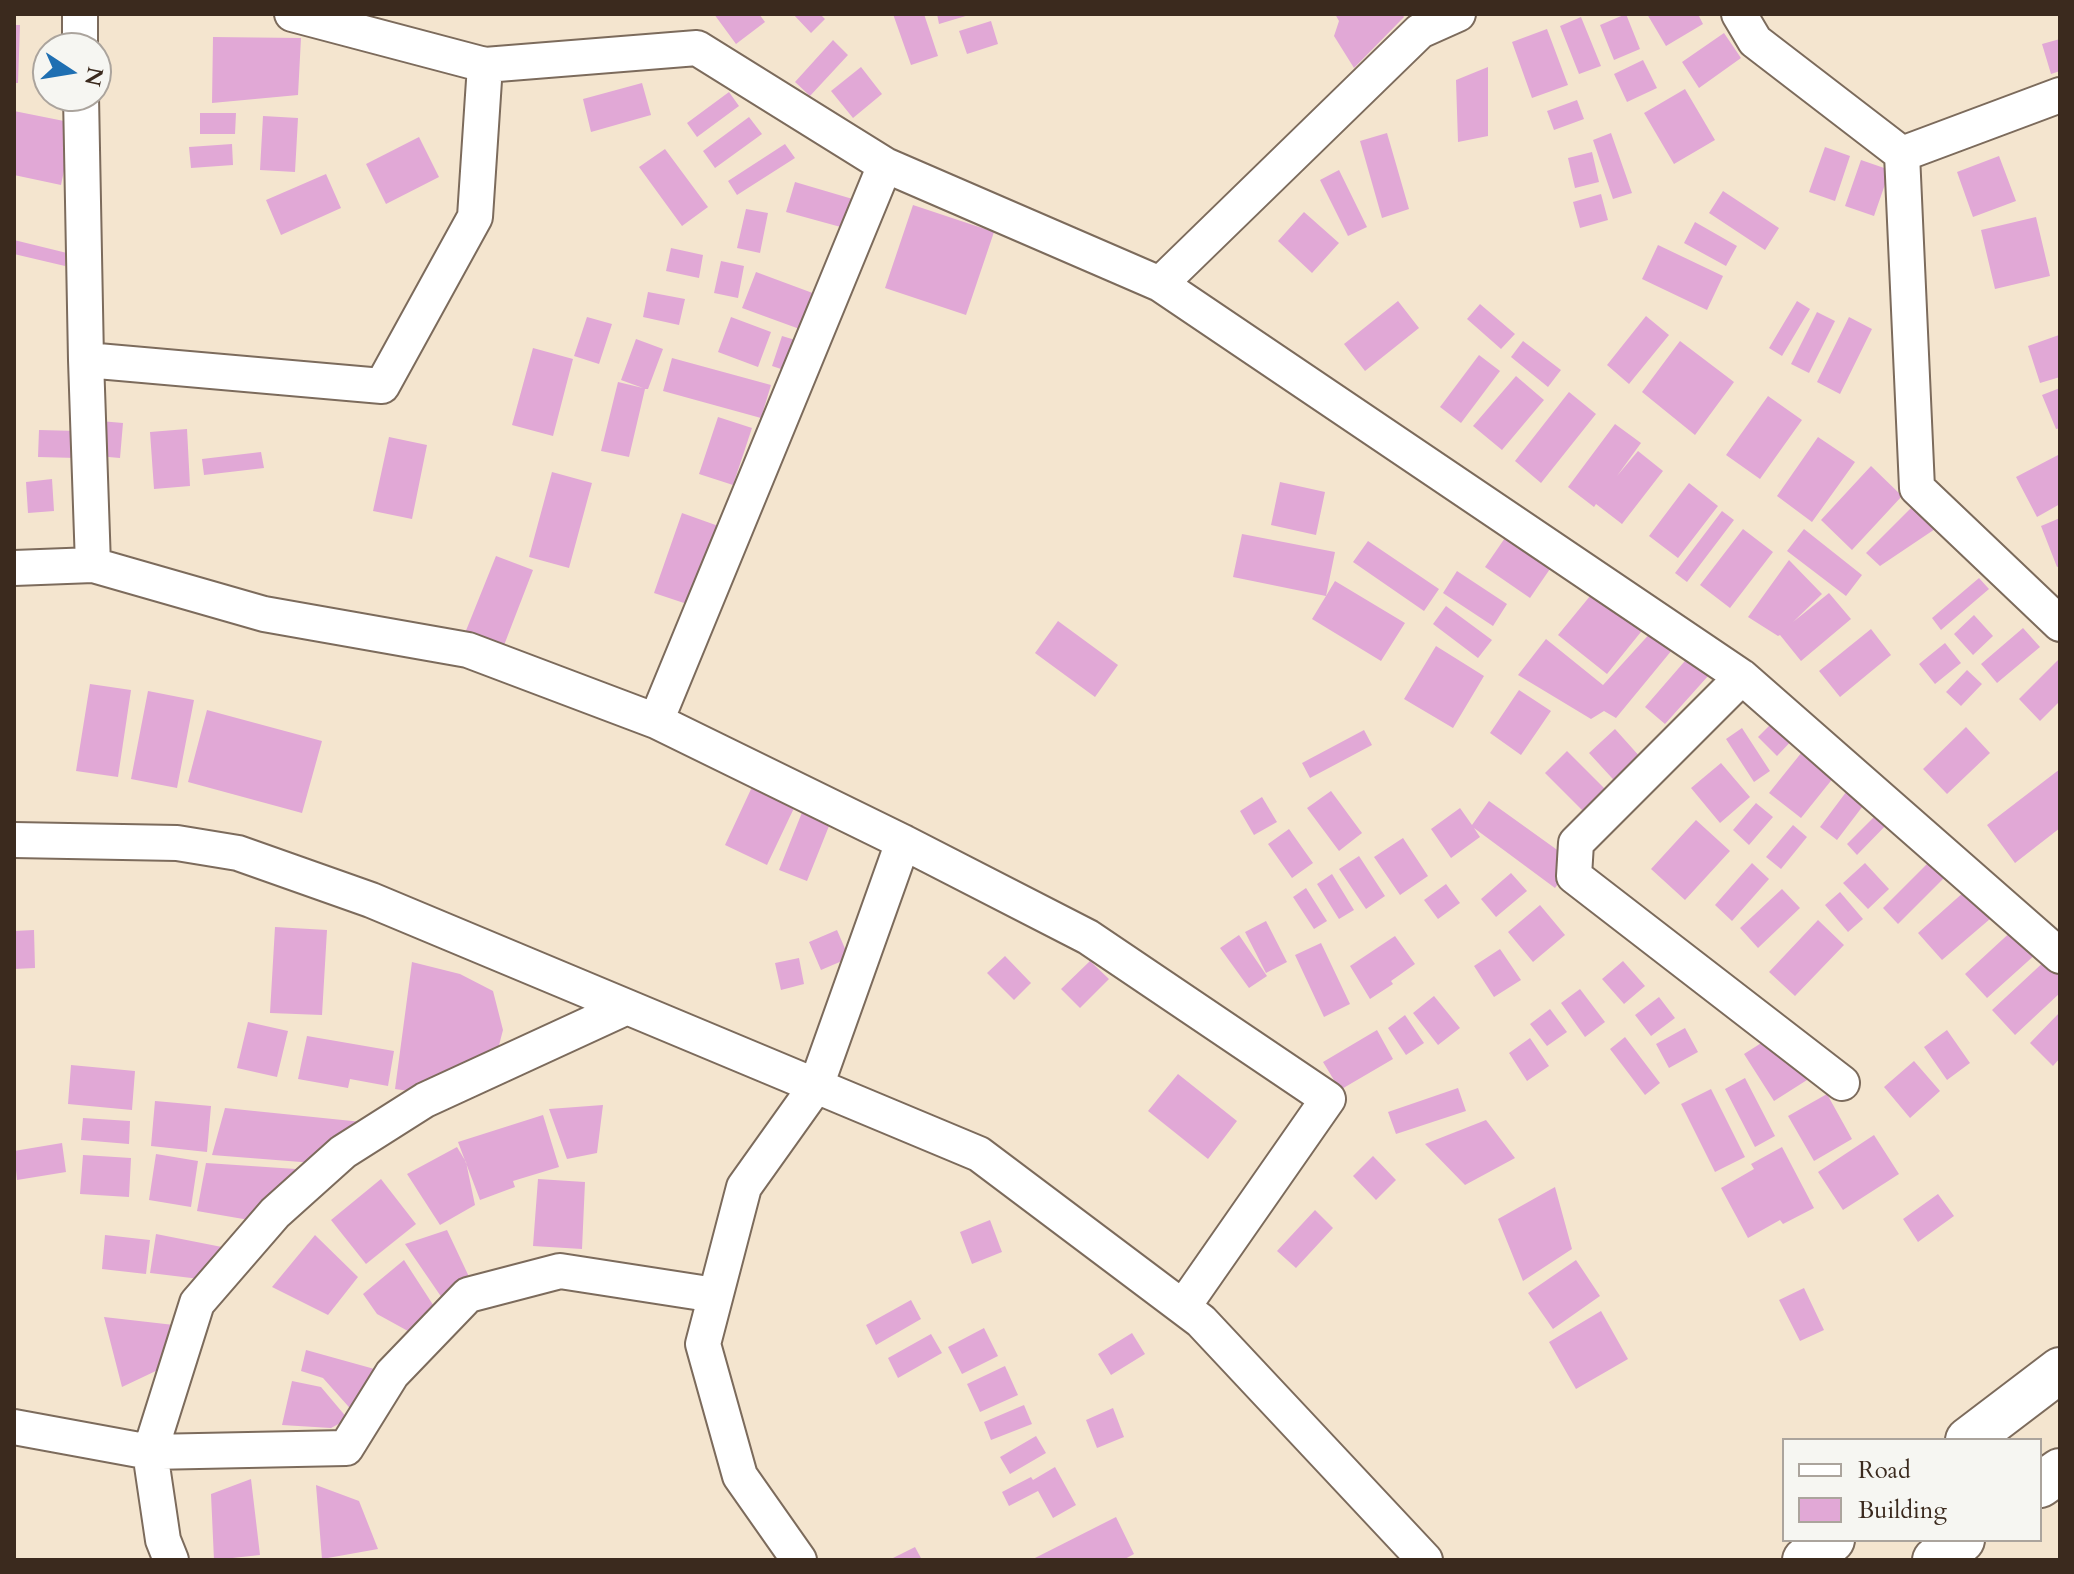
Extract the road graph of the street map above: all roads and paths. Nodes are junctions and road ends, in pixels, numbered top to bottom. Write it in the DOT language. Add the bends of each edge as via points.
graph roads {
  1 [pos="292,14"];
  2 [pos="1458,14"];
  3 [pos="1739,14"];
  4 [pos="1416,23"];
  5 [pos="485,65"];
  6 [pos="2060,95"];
  7 [pos="81,112"];
  8 [pos="1902,154"];
  9 [pos="885,165"];
  10 [pos="1160,284"];
  11 [pos="86,360"];
  12 [pos="93,565"];
  13 [pos="14,568"];
  14 [pos="2060,624"];
  15 [pos="1742,677"];
  16 [pos="656,721"];
  17 [pos="14,840"];
  18 [pos="903,842"];
  19 [pos="2060,956"];
  20 [pos="627,1007"];
  21 [pos="1842,1083"];
  22 [pos="816,1086"];
  23 [pos="715,1295"];
  24 [pos="1183,1307"];
  25 [pos="2060,1370"];
  26 [pos="14,1427"];
  27 [pos="1971,1438"];
  28 [pos="150,1452"];
  29 [pos="2060,1471"];
  30 [pos="2042,1484"];
  31 [pos="1829,1542"];
  32 [pos="1959,1542"];
  33 [pos="171,1560"];
  34 [pos="799,1560"];
  35 [pos="1425,1560"];
  36 [pos="1805,1560"];
  37 [pos="1935,1560"];
  1 -- 5 [label="street"];
  2 -- 4 [label="street"];
  3 -- 8 [label="street" via="1755,41"];
  4 -- 10 [label="street"];
  5 -- 9 [label="street" via="697,48"];
  5 -- 11 [label="street" via="475,217 382,386"];
  6 -- 8 [label="street"];
  7 -- 11 [label="street"];
  8 -- 14 [label="street" via="1917,488"];
  9 -- 10 [label="street"];
  9 -- 16 [label="street"];
  10 -- 15 [label="street"];
  11 -- 12 [label="street"];
  12 -- 13 [label="street"];
  12 -- 16 [label="street" via="264,614 468,650"];
  15 -- 19 [label="street"];
  15 -- 21 [label="street" via="1576,843 1574,876"];
  16 -- 18 [label="street"];
  17 -- 20 [label="street" via="177,843 238,853 371,900"];
  18 -- 22 [label="street"];
  18 -- 24 [label="street" via="1088,937 1328,1099"];
  20 -- 22 [label="street"];
  20 -- 28 [label="street" via="425,1100 343,1152 275,1213 197,1303"];
  22 -- 23 [label="street" via="744,1187"];
  22 -- 24 [label="street" via="979,1154"];
  23 -- 28 [label="street" via="560,1271 468,1295 392,1374 346,1448"];
  23 -- 34 [label="street" via="703,1344 740,1476"];
  24 -- 35 [label="street"];
  25 -- 27 [label="main road"];
  26 -- 28 [label="street"];
  28 -- 33 [label="street" via="163,1540"];
  29 -- 30 [label="main road"];
  31 -- 36 [label="main road"];
  32 -- 37 [label="main road"];
}
